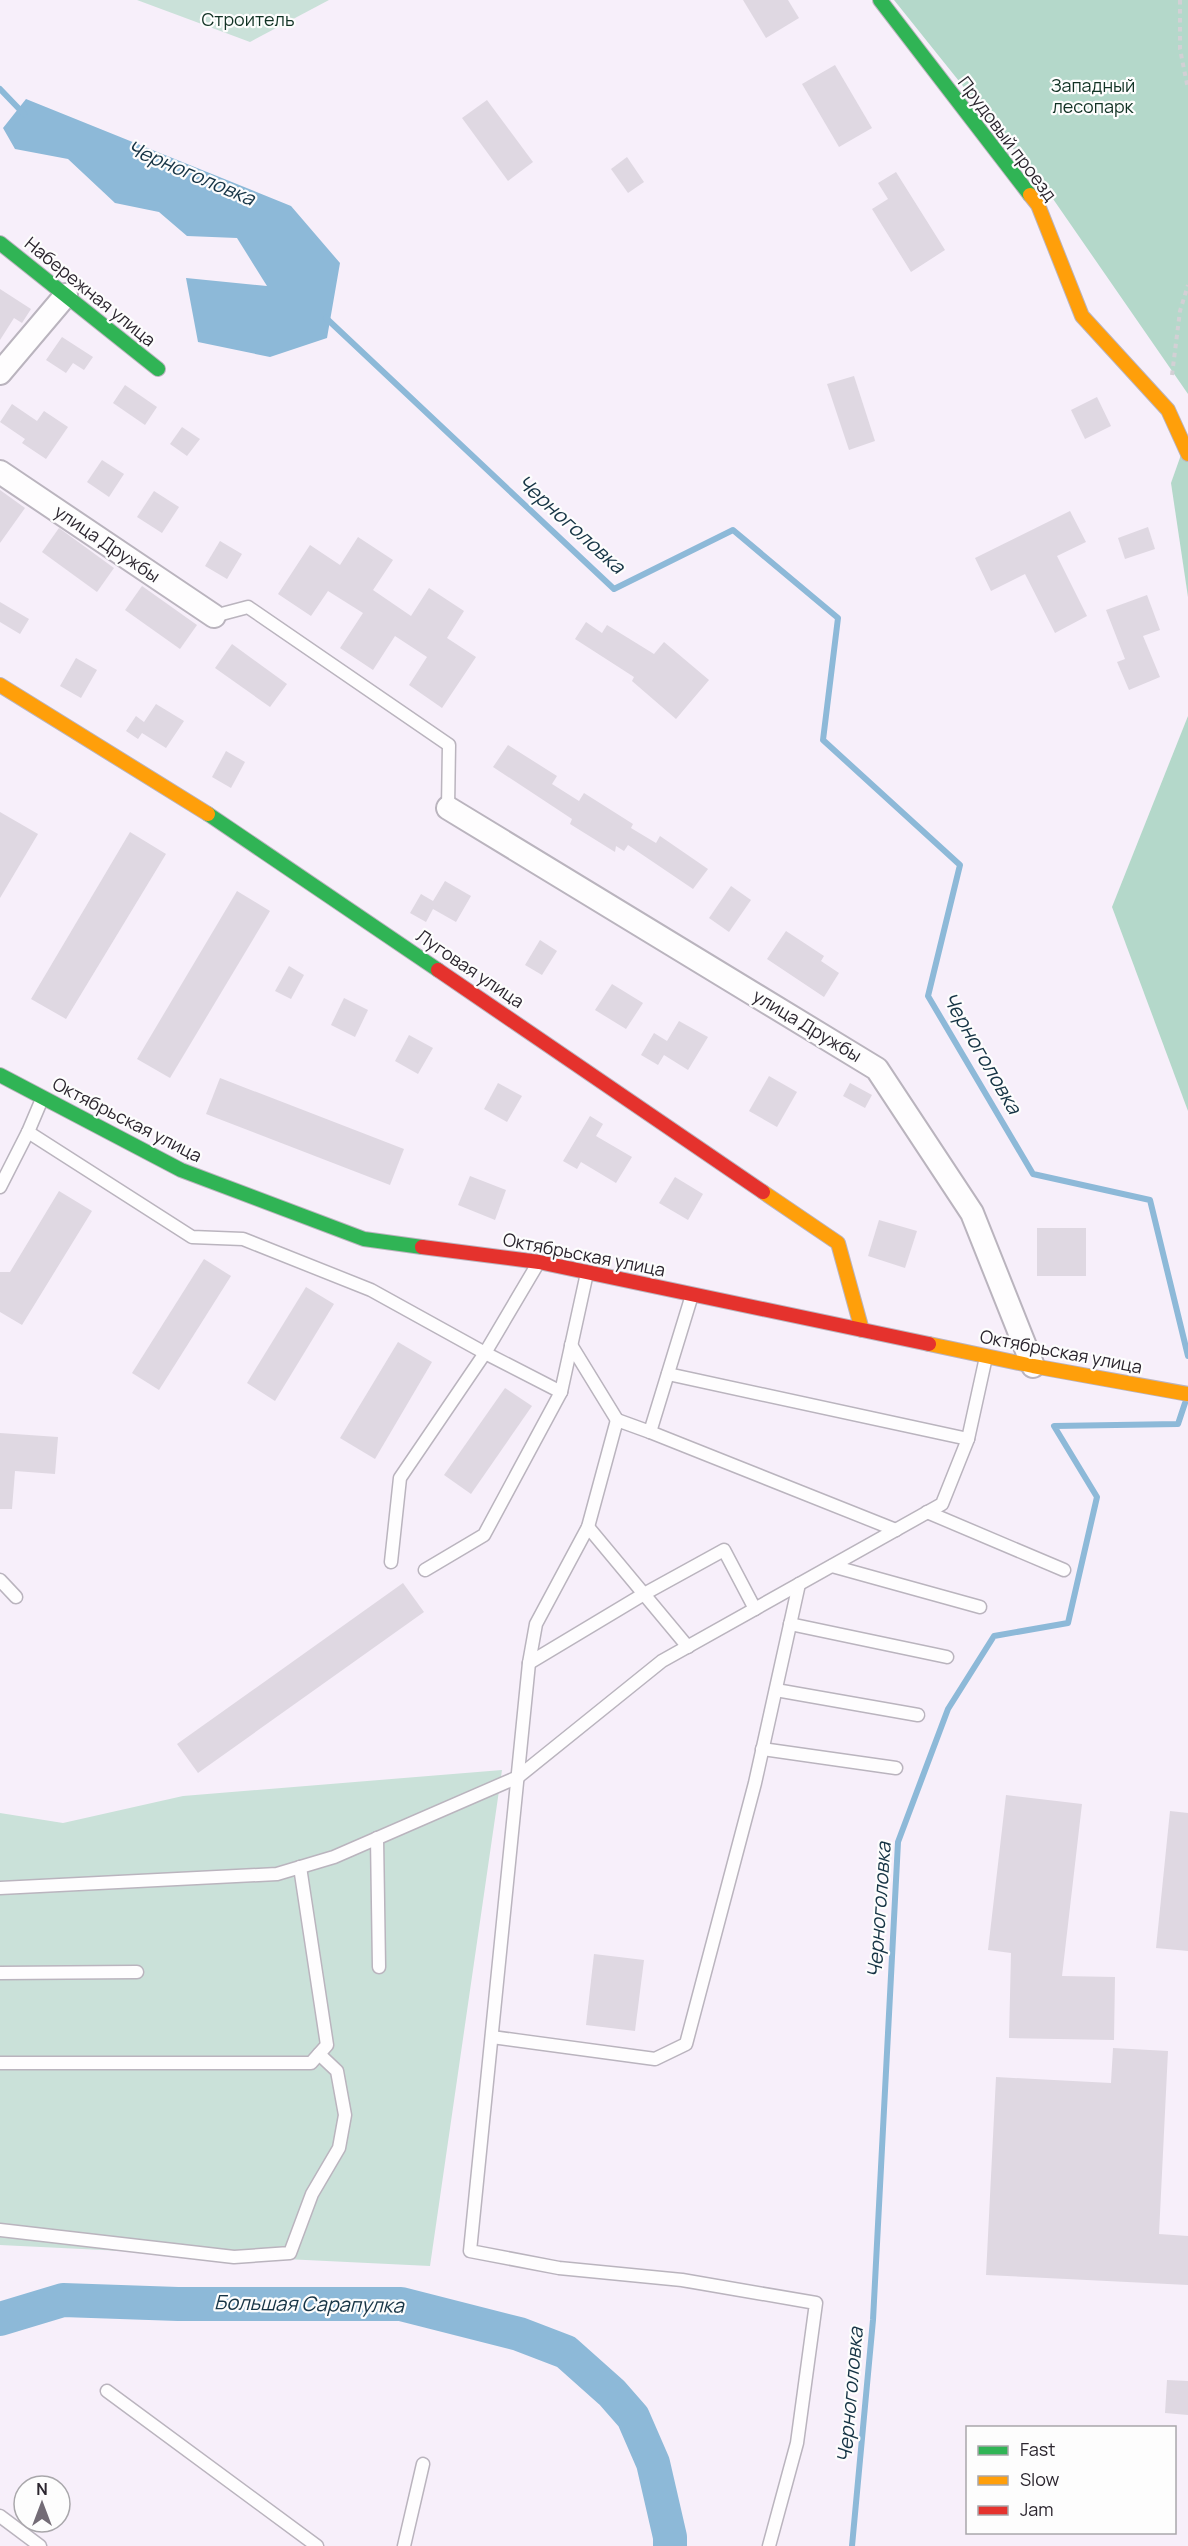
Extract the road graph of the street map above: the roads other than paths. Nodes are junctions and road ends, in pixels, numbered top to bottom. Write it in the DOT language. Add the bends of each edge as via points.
graph roads {
  1 [pos="880,0"];
  2 [pos="0,243"];
  3 [pos="66,295"];
  4 [pos="158,369"];
  5 [pos="0,373"];
  6 [pos="1188,454"];
  7 [pos="0,472"];
  8 [pos="214,616"];
  9 [pos="0,685"];
  10 [pos="448,808"];
  11 [pos="0,1076"];
  12 [pos="42,1097"];
  13 [pos="28,1132"];
  14 [pos="0,1187"];
  15 [pos="539,1262"];
  16 [pos="588,1272"];
  17 [pos="693,1294"];
  18 [pos="862,1330"];
  19 [pos="572,1345"];
  20 [pos="485,1353"];
  21 [pos="986,1356"];
  22 [pos="1033,1366"];
  23 [pos="668,1374"];
  24 [pos="561,1392"];
  25 [pos="1188,1394"];
  26 [pos="616,1420"];
  27 [pos="650,1432"];
  28 [pos="968,1439"];
  29 [pos="927,1512"];
  30 [pos="588,1527"];
  31 [pos="896,1530"];
  32 [pos="391,1562"];
  33 [pos="832,1566"];
  34 [pos="425,1570"];
  35 [pos="1064,1570"];
  36 [pos="0,1581"];
  37 [pos="799,1584"];
  38 [pos="644,1594"];
  39 [pos="16,1597"];
  40 [pos="980,1607"];
  41 [pos="755,1609"];
  42 [pos="790,1624"];
  43 [pos="688,1647"];
  44 [pos="946,1658"];
  45 [pos="530,1663"];
  46 [pos="776,1690"];
  47 [pos="918,1715"];
  48 [pos="762,1749"];
  49 [pos="896,1768"];
  50 [pos="518,1777"];
  51 [pos="377,1838"];
  52 [pos="300,1867"];
  53 [pos="0,1888"];
  54 [pos="379,1967"];
  55 [pos="137,1972"];
  56 [pos="0,1973"];
  57 [pos="492,2037"];
  58 [pos="319,2054"];
  59 [pos="0,2063"];
  60 [pos="0,2230"];
  61 [pos="107,2391"];
  62 [pos="423,2463"];
  63 [pos="0,2516"];
  64 [pos="40,2546"];
  65 [pos="317,2546"];
  66 [pos="404,2546"];
  67 [pos="769,2546"];
  1 -- 6 [label="street, Прудовый проезд" via="1038,206 1082,316 1168,410"];
  2 -- 3 [label="street, Набережная улица"];
  3 -- 4 [label="street, Набережная улица"];
  3 -- 5 [label="street"];
  7 -- 8 [label="street, улица Дружбы"];
  8 -- 10 [label="lane" via="248,607 449,745"];
  9 -- 18 [label="street, Луговая улица" via="220,821 838,1243"];
  10 -- 22 [label="street, улица Дружбы" via="877,1069 972,1213"];
  11 -- 12 [label="street, Октябрьская улица"];
  12 -- 13 [label="lane"];
  12 -- 15 [label="street, Октябрьская улица" via="182,1170 364,1239"];
  13 -- 14 [label="lane"];
  13 -- 20 [label="lane" via="192,1238 243,1239 371,1290"];
  15 -- 16 [label="street, Октябрьская улица"];
  15 -- 20 [label="lane"];
  16 -- 17 [label="street, Октябрьская улица"];
  16 -- 19 [label="lane"];
  17 -- 18 [label="street, Октябрьская улица"];
  17 -- 23 [label="lane"];
  18 -- 21 [label="street, Октябрьская улица"];
  19 -- 24 [label="lane"];
  19 -- 26 [label="lane"];
  20 -- 24 [label="lane"];
  20 -- 32 [label="lane" via="400,1478"];
  21 -- 22 [label="street, Октябрьская улица"];
  21 -- 28 [label="lane"];
  22 -- 25 [label="street, Октябрьская улица"];
  23 -- 27 [label="lane"];
  23 -- 28 [label="lane"];
  24 -- 34 [label="lane" via="484,1535"];
  26 -- 27 [label="lane"];
  26 -- 30 [label="lane"];
  27 -- 31 [label="lane"];
  28 -- 29 [label="lane" via="942,1504"];
  29 -- 31 [label="lane"];
  29 -- 35 [label="lane"];
  30 -- 38 [label="lane"];
  30 -- 45 [label="lane" via="536,1624"];
  31 -- 33 [label="lane"];
  33 -- 37 [label="lane"];
  33 -- 40 [label="lane"];
  36 -- 39 [label="lane"];
  37 -- 41 [label="lane"];
  37 -- 42 [label="lane"];
  38 -- 41 [label="lane" via="724,1550"];
  38 -- 43 [label="lane"];
  38 -- 45 [label="lane"];
  41 -- 43 [label="lane"];
  42 -- 44 [label="lane"];
  42 -- 46 [label="lane"];
  43 -- 50 [label="lane" via="662,1661"];
  45 -- 50 [label="lane"];
  46 -- 47 [label="lane"];
  46 -- 48 [label="lane"];
  48 -- 49 [label="lane"];
  48 -- 57 [label="lane" via="686,2044 655,2059"];
  50 -- 51 [label="lane"];
  50 -- 57 [label="lane"];
  51 -- 52 [label="lane"];
  51 -- 54 [label="lane"];
  52 -- 53 [label="lane" via="277,1874"];
  52 -- 58 [label="lane" via="327,2046"];
  55 -- 56 [label="lane"];
  57 -- 67 [label="lane" via="470,2251 558,2268 682,2280 816,2303 797,2443"];
  58 -- 59 [label="lane" via="310,2063"];
  58 -- 60 [label="lane" via="337,2071 345,2115 339,2148 312,2194 290,2253 234,2257"];
  61 -- 65 [label="lane"];
  62 -- 66 [label="lane"];
  63 -- 64 [label="lane"];
}
